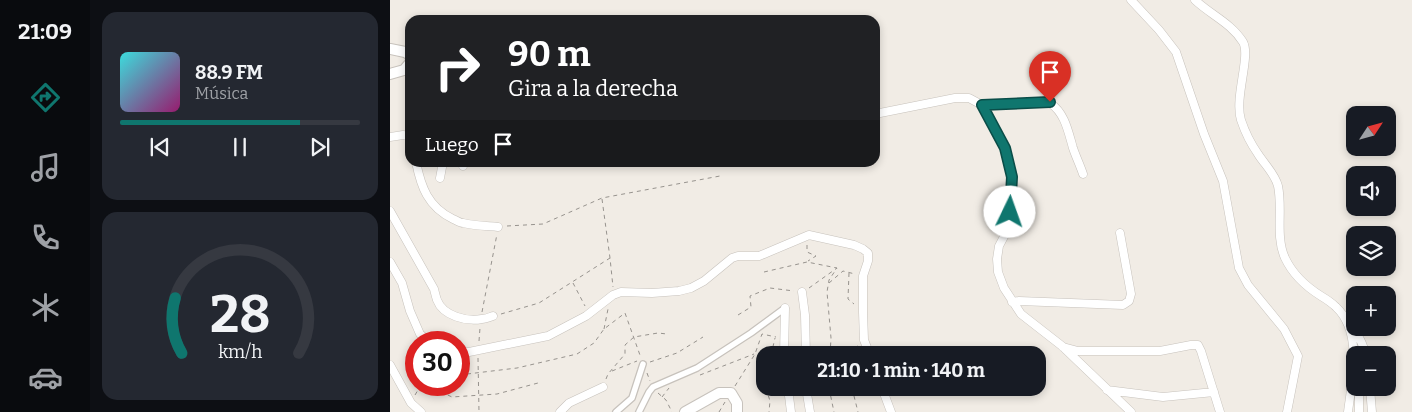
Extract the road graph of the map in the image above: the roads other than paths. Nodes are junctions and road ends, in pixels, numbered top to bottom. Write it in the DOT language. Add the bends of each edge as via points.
graph roads {
  1 [pos="1131,0"];
  2 [pos="1195,0"];
  3 [pos="390,49"];
  4 [pos="405,52"];
  5 [pos="405,69"];
  6 [pos="390,74"];
  7 [pos="982,105"];
  8 [pos="880,113"];
  9 [pos="405,136"];
  10 [pos="390,137"];
  11 [pos="417,167"];
  12 [pos="441,167"];
  13 [pos="1083,174"];
  14 [pos="440,178"];
  15 [pos="390,211"];
  16 [pos="498,227"];
  17 [pos="1120,233"];
  18 [pos="390,262"];
  19 [pos="802,292"];
  20 [pos="1012,302"];
  21 [pos="785,308"];
  22 [pos="493,316"];
  23 [pos="1346,320"];
  24 [pos="419,331"];
  25 [pos="784,346"];
  26 [pos="806,346"];
  27 [pos="866,346"];
  28 [pos="1062,346"];
  29 [pos="470,352"];
  30 [pos="642,362"];
  31 [pos="390,365"];
  32 [pos="603,387"];
  33 [pos="1106,390"];
  34 [pos="1214,392"];
  35 [pos="789,396"];
  36 [pos="807,396"];
  37 [pos="885,396"];
  38 [pos="1350,396"];
  39 [pos="1359,396"];
  40 [pos="1371,396"];
  41 [pos="421,412"];
  42 [pos="560,412"];
  43 [pos="616,412"];
  44 [pos="638,412"];
  45 [pos="685,412"];
  46 [pos="737,412"];
  47 [pos="791,412"];
  48 [pos="810,412"];
  49 [pos="891,412"];
  50 [pos="1132,412"];
  51 [pos="1220,412"];
  52 [pos="1286,412"];
  53 [pos="1348,412"];
  54 [pos="1359,412"];
  55 [pos="1372,412"];
  1 -- 52 [label="street" via="1176,52 1223,180 1239,268 1248,285 1284,328 1298,356"];
  2 -- 23 [label="street" via="1222,19 1244,44 1246,54 1240,118 1278,186 1280,242 1284,256 1307,287 1337,307"];
  3 -- 4 [label="street"];
  5 -- 6 [label="street"];
  7 -- 8 [label="street" via="969,98 955,98"];
  7 -- 13 [label="street" via="1050,102 1057,107 1068,127"];
  7 -- 20 [label="street" via="1005,148 1012,177 1008,229 999,246 997,260 998,272"];
  9 -- 10 [label="street"];
  11 -- 16 [label="street" via="426,195 447,216 462,223"];
  12 -- 14 [label="street"];
  15 -- 22 [label="street" via="440,305 458,318 481,320"];
  17 -- 20 [label="street" via="1131,294 1123,305"];
  18 -- 24 [label="street" via="402,283"];
  19 -- 26 [label="street"];
  20 -- 28 [label="street" via="1021,314"];
  21 -- 25 [label="street"];
  21 -- 44 [label="street" via="697,368 653,387"];
  27 -- 29 [label="street" via="863,276 868,253 854,245 808,236 759,256 732,258 692,288 652,293 620,292 548,336"];
  28 -- 33 [label="street"];
  28 -- 34 [label="street" via="1078,351 1160,351 1198,345"];
  30 -- 43 [label="street" via="632,398"];
  31 -- 41 [label="street" via="411,403"];
  32 -- 42 [label="street" via="569,403"];
  33 -- 34 [label="street" via="1163,397"];
  33 -- 50 [label="street"];
  34 -- 51 [label="street"];
  35 -- 47 [label="street"];
  36 -- 48 [label="street"];
  37 -- 49 [label="street"];
  38 -- 53 [label="street"];
  39 -- 54 [label="street"];
  40 -- 55 [label="street"];
  45 -- 46 [label="street" via="719,393 731,392 738,403"];
}
